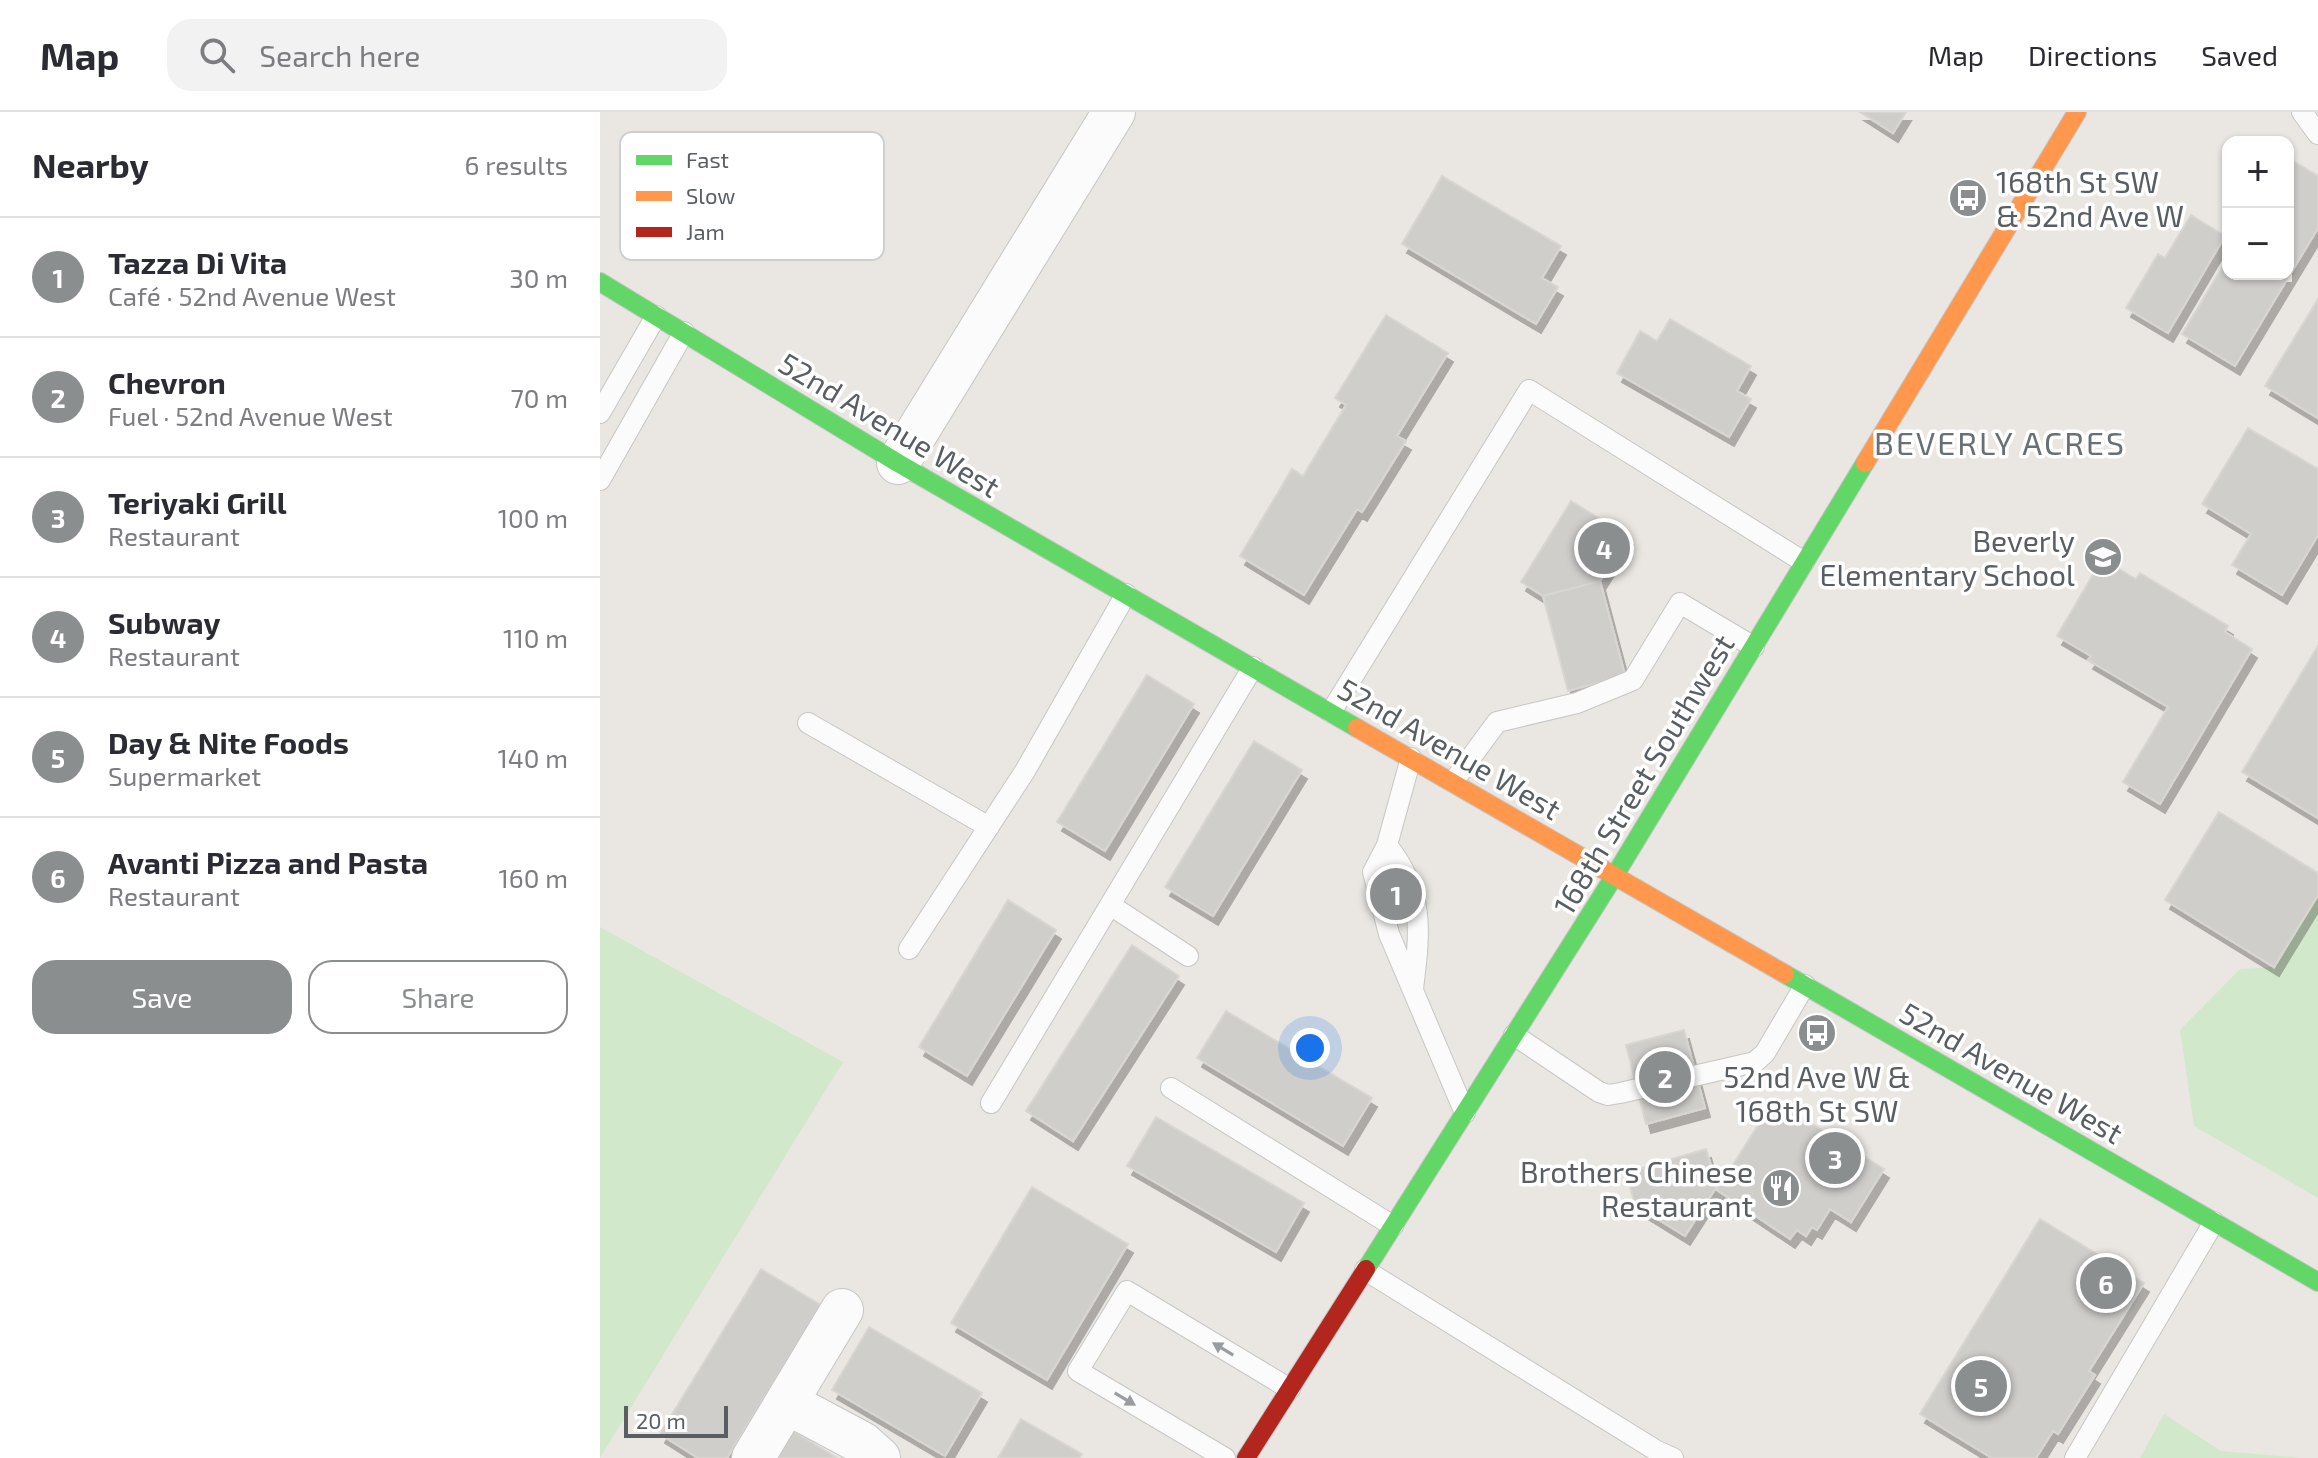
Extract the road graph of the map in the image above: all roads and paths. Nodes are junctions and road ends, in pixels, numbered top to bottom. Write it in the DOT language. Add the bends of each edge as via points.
graph roads {
  1 [pos="1114,112"];
  2 [pos="2077,112"];
  3 [pos="2302,112"];
  4 [pos="2318,134"];
  5 [pos="600,282"];
  6 [pos="656,316"];
  7 [pos="684,332"];
  8 [pos="600,413"];
  9 [pos="898,463"];
  10 [pos="600,480"];
  11 [pos="1804,562"];
  12 [pos="1126,594"];
  13 [pos="1754,647"];
  14 [pos="1253,667"];
  15 [pos="1331,712"];
  16 [pos="808,723"];
  17 [pos="1411,758"];
  18 [pos="1453,782"];
  19 [pos="989,827"];
  20 [pos="1387,845"];
  21 [pos="1615,875"];
  22 [pos="1110,905"];
  23 [pos="909,949"];
  24 [pos="1188,956"];
  25 [pos="1805,985"];
  26 [pos="1413,989"];
  27 [pos="1514,1035"];
  28 [pos="1171,1088"];
  29 [pos="991,1103"];
  30 [pos="1465,1113"];
  31 [pos="2214,1222"];
  32 [pos="1393,1226"];
  33 [pos="1365,1270"];
  34 [pos="2318,1282"];
  35 [pos="842,1310"];
  36 [pos="1290,1389"];
  37 [pos="787,1403"];
  38 [pos="753,1458"];
  39 [pos="879,1458"];
  40 [pos="1225,1458"];
  41 [pos="1246,1458"];
  42 [pos="1673,1458"];
  43 [pos="2075,1458"];
  1 -- 9 [label="street"];
  2 -- 11 [label="street, 168th Street Southwest"];
  3 -- 4 [label="lane"];
  5 -- 6 [label="street, 52nd Avenue West"];
  6 -- 7 [label="street, 52nd Avenue West"];
  6 -- 8 [label="lane"];
  7 -- 9 [label="street, 52nd Avenue West"];
  7 -- 10 [label="lane"];
  9 -- 12 [label="street, 52nd Avenue West"];
  11 -- 13 [label="street, 168th Street Southwest"];
  11 -- 15 [label="lane" via="1529,390"];
  12 -- 14 [label="street, 52nd Avenue West"];
  12 -- 19 [label="lane"];
  13 -- 18 [label="lane" via="1680,603 1633,680 1577,703 1497,722"];
  13 -- 21 [label="street, 168th Street Southwest"];
  14 -- 15 [label="street, 52nd Avenue West"];
  14 -- 22 [label="lane"];
  15 -- 17 [label="street, 52nd Avenue West"];
  16 -- 19 [label="lane"];
  17 -- 18 [label="street, 52nd Avenue West"];
  17 -- 20 [label="lane"];
  18 -- 21 [label="street, 52nd Avenue West"];
  19 -- 23 [label="lane"];
  20 -- 26 [label="lane" via="1403,866 1419,914"];
  20 -- 26 [label="lane" via="1373,872 1389,934"];
  21 -- 25 [label="street, 52nd Avenue West"];
  21 -- 27 [label="street, 168th Street Southwest"];
  22 -- 24 [label="lane"];
  22 -- 29 [label="lane"];
  25 -- 27 [label="lane" via="1755,1062 1620,1093 1599,1092"];
  25 -- 31 [label="street, 52nd Avenue West"];
  26 -- 30 [label="lane"];
  27 -- 30 [label="street, 168th Street Southwest"];
  28 -- 32 [label="lane"];
  30 -- 32 [label="street, 168th Street Southwest"];
  31 -- 34 [label="street, 52nd Avenue West"];
  31 -- 43 [label="lane"];
  32 -- 33 [label="street, 168th Street Southwest"];
  33 -- 36 [label="street, 168th Street Southwest"];
  33 -- 42 [label="lane"];
  35 -- 37 [label="street"];
  36 -- 40 [label="lane, one-way" via="1127,1291 1078,1371"];
  36 -- 41 [label="street, 168th Street Southwest"];
  37 -- 38 [label="street"];
  37 -- 39 [label="street" via="862,1443"];
}
